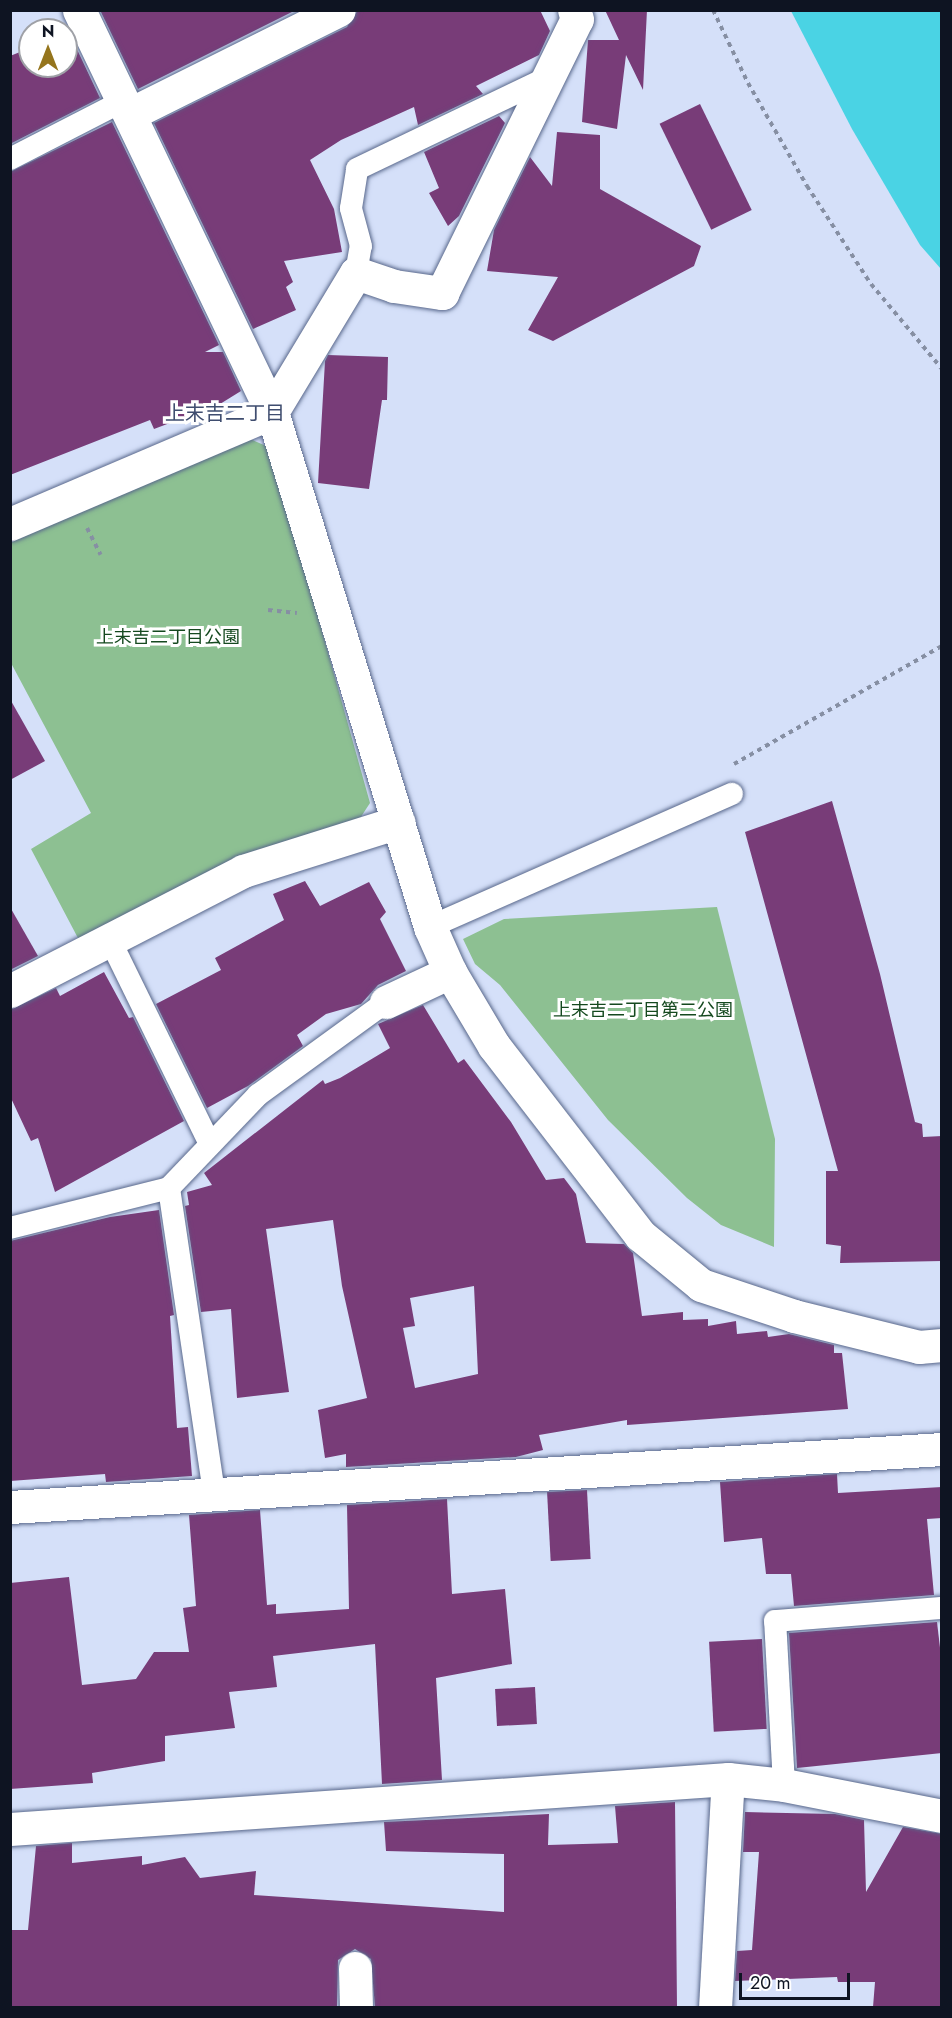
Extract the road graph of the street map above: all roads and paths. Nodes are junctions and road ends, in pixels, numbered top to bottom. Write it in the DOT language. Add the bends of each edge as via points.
graph roads {
  1 [pos="79,10"];
  2 [pos="339,10"];
  3 [pos="574,10"];
  4 [pos="713,10"];
  5 [pos="549,77"];
  6 [pos="128,107"];
  7 [pos="10,159"];
  8 [pos="356,273"];
  9 [pos="942,369"];
  10 [pos="272,412"];
  11 [pos="10,524"];
  12 [pos="942,646"];
  13 [pos="732,794"];
  14 [pos="706,805"];
  15 [pos="398,822"];
  16 [pos="430,927"];
  17 [pos="110,940"];
  18 [pos="450,972"];
  19 [pos="10,992"];
  20 [pos="386,1002"];
  21 [pos="210,1144"];
  22 [pos="169,1188"];
  23 [pos="10,1228"];
  24 [pos="942,1345"];
  25 [pos="942,1449"];
  26 [pos="214,1493"];
  27 [pos="10,1507"];
  28 [pos="942,1608"];
  29 [pos="728,1779"];
  30 [pos="784,1785"];
  31 [pos="942,1816"];
  32 [pos="10,1829"];
  33 [pos="355,1968"];
  34 [pos="356,2007"];
  35 [pos="715,2007"];
  1 -- 6 [label="street"];
  2 -- 6 [label="street"];
  3 -- 5 [label="street" via="578,19"];
  4 -- 9 [label="path" via="748,83 807,186 871,284"];
  5 -- 8 [label="lane" via="357,169 351,208 361,246"];
  5 -- 8 [label="street" via="442,294"];
  6 -- 7 [label="lane"];
  6 -- 10 [label="street"];
  8 -- 10 [label="street"];
  10 -- 11 [label="street"];
  10 -- 15 [label="street"];
  12 -- 14 [label="path" via="711,778"];
  13 -- 14 [label="lane"];
  14 -- 16 [label="lane"];
  15 -- 16 [label="street"];
  15 -- 17 [label="street" via="243,871"];
  16 -- 18 [label="street"];
  17 -- 19 [label="street"];
  17 -- 21 [label="lane"];
  18 -- 20 [label="street"];
  18 -- 24 [label="street" via="494,1046 640,1235 701,1285 794,1316 919,1347"];
  20 -- 21 [label="lane" via="258,1095"];
  21 -- 22 [label="lane"];
  22 -- 23 [label="lane"];
  22 -- 26 [label="lane"];
  25 -- 26 [label="street"];
  26 -- 27 [label="street"];
  28 -- 30 [label="lane" via="775,1621"];
  29 -- 30 [label="street"];
  29 -- 32 [label="street"];
  29 -- 35 [label="street"];
  30 -- 31 [label="street"];
  33 -- 34 [label="street"];
}
